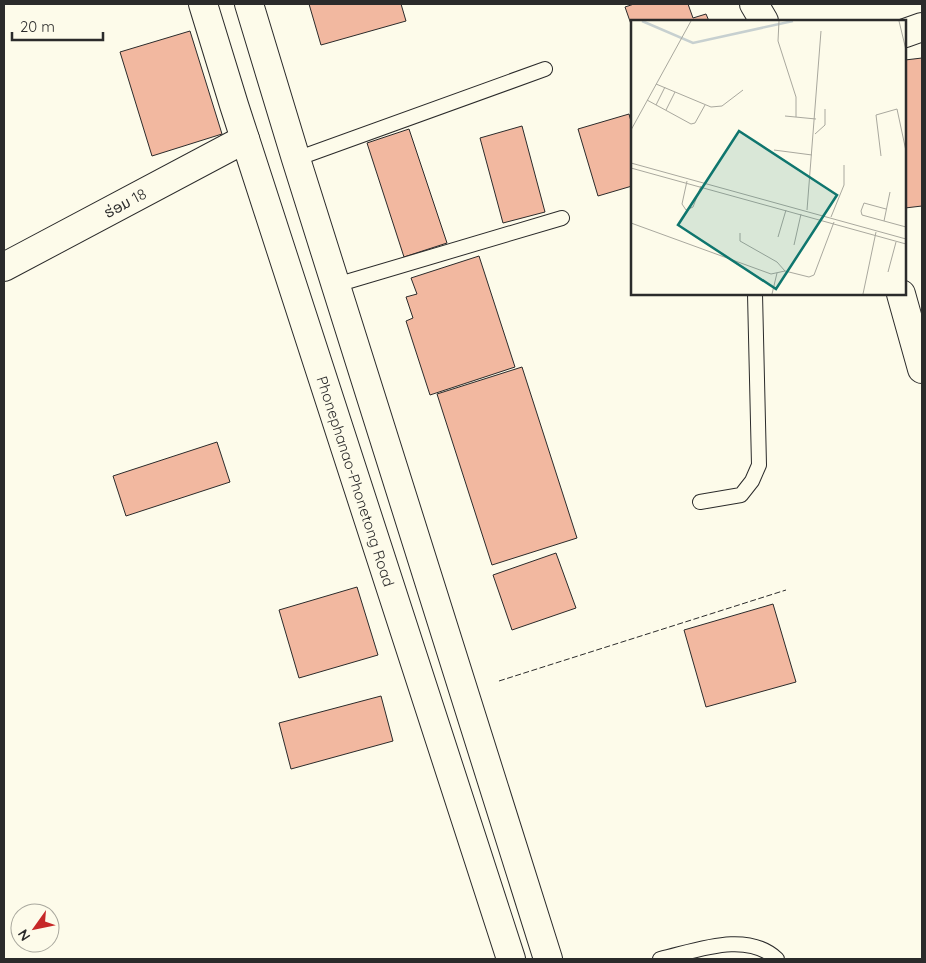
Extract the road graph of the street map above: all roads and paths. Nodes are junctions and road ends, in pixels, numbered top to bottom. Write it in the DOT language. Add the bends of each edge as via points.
graph roads {
  1 [pos="203,4"];
  2 [pos="249,4"];
  3 [pos="922,27"];
  4 [pos="906,34"];
  5 [pos="545,69"];
  6 [pos="246,139"];
  7 [pos="296,158"];
  8 [pos="562,218"];
  9 [pos="4,267"];
  10 [pos="336,285"];
  11 [pos="755,295"];
  12 [pos="901,295"];
  13 [pos="922,368"];
  14 [pos="700,502"];
  15 [pos="511,959"];
  16 [pos="548,959"];
  17 [pos="660,959"];
  18 [pos="777,959"];
  1 -- 6 [label="main road, Phonephanao-Phonetong Road"];
  2 -- 7 [label="main road"];
  3 -- 4 [label="main road"];
  5 -- 7 [label="lane"];
  6 -- 9 [label="main road, ຮ່ອມ 18"];
  6 -- 15 [label="main road, Phonephanao-Phonetong Road"];
  7 -- 10 [label="main road"];
  8 -- 10 [label="lane"];
  10 -- 16 [label="main road"];
  11 -- 14 [label="lane" via="759,465 741,494"];
  12 -- 13 [label="main road"];
  17 -- 18 [label="lane" via="729,944 758,947"];
}
